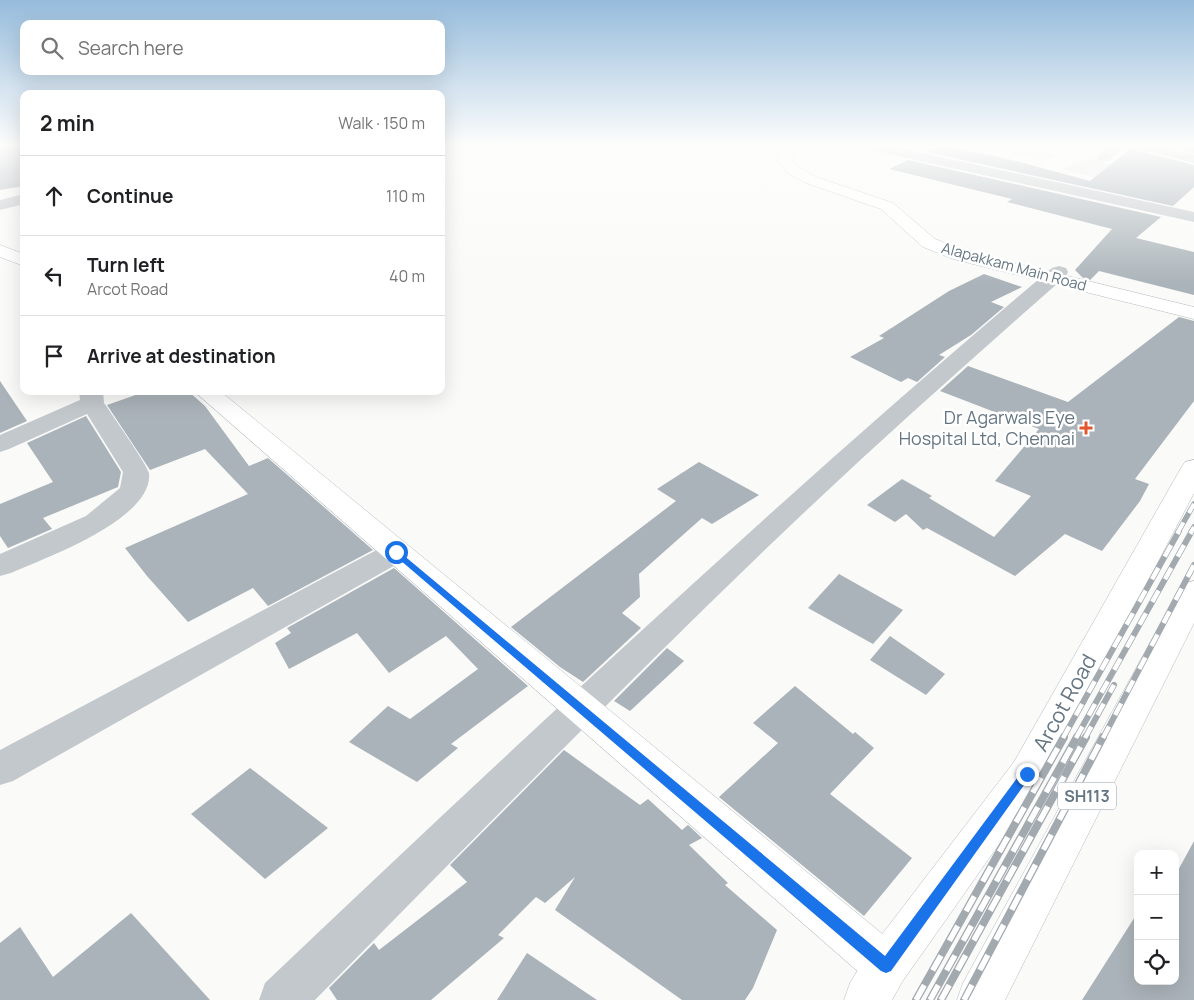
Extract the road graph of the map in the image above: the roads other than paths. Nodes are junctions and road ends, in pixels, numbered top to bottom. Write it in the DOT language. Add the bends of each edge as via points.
graph roads {
  1 [pos="845,192"];
  2 [pos="868,192"];
  3 [pos="1079,192"];
  4 [pos="20,201"];
  5 [pos="0,205"];
  6 [pos="1194,217"];
  7 [pos="0,250"];
  8 [pos="20,259"];
  9 [pos="1055,275"];
  10 [pos="1194,304"];
  11 [pos="1194,313"];
  12 [pos="210,395"];
  13 [pos="92,397"];
  14 [pos="0,444"];
  15 [pos="1194,468"];
  16 [pos="396,552"];
  17 [pos="0,566"];
  18 [pos="1194,592"];
  19 [pos="580,708"];
  20 [pos="0,769"];
  21 [pos="876,983"];
  22 [pos="282,1000"];
  23 [pos="980,1000"];
  1 -- 9 [label="main road, Alapakkam Main Road" via="887,206 929,243 959,255"];
  2 -- 9 [label="main road, Alapakkam Main Road" via="906,208 947,241"];
  3 -- 6 [label="street"];
  4 -- 5 [label="street"];
  7 -- 8 [label="main road"];
  9 -- 10 [label="main road, Alapakkam Main Road"];
  9 -- 11 [label="main road, Alapakkam Main Road"];
  9 -- 19 [label="street" via="803,498"];
  12 -- 16 [label="main road"];
  13 -- 14 [label="street"];
  13 -- 17 [label="street" via="136,472 130,496 96,523"];
  15 -- 21 [label="main road, Arcot Road" via="1027,774"];
  16 -- 19 [label="main road"];
  16 -- 20 [label="street"];
  18 -- 23 [label="main road, SH113"];
  19 -- 21 [label="main road"];
  19 -- 22 [label="street"];
}
